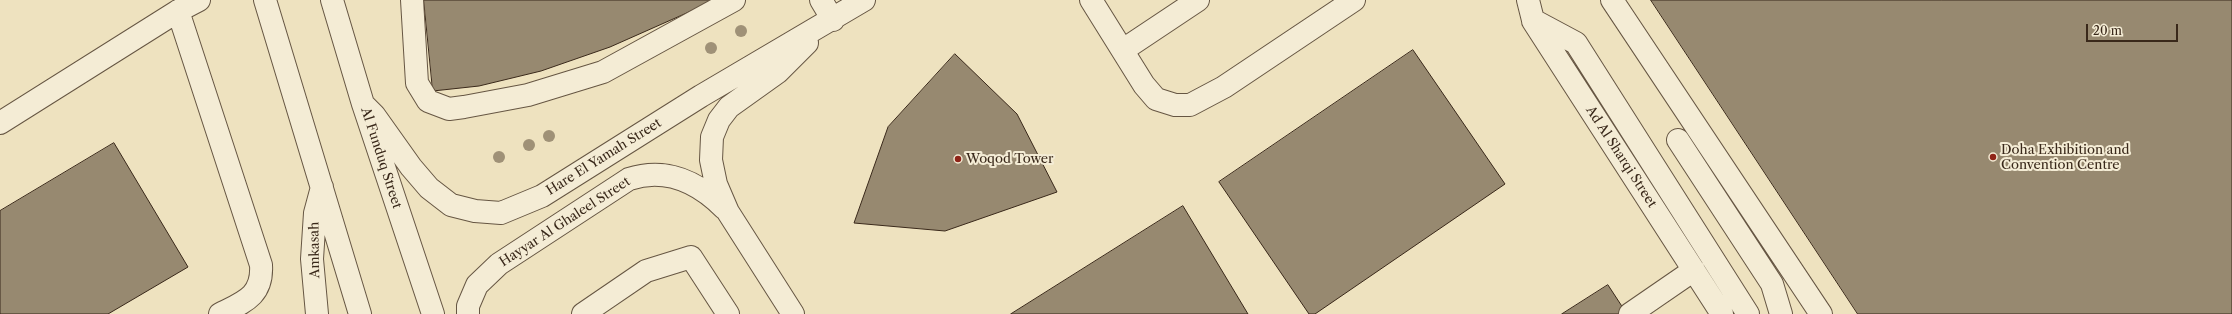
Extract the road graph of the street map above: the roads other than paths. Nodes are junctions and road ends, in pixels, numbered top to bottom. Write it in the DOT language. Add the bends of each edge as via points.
graph roads {
  1 [pos="198,0"];
  2 [pos="265,0"];
  3 [pos="332,0"];
  4 [pos="412,0"];
  5 [pos="734,0"];
  6 [pos="821,0"];
  7 [pos="864,0"];
  8 [pos="1091,0"];
  9 [pos="1198,0"];
  10 [pos="1354,0"];
  11 [pos="1519,0"];
  12 [pos="1612,0"];
  13 [pos="1530,10"];
  14 [pos="178,11"];
  15 [pos="830,21"];
  16 [pos="1123,50"];
  17 [pos="363,104"];
  18 [pos="0,123"];
  19 [pos="1678,140"];
  20 [pos="322,187"];
  21 [pos="728,212"];
  22 [pos="1694,270"];
  23 [pos="220,314"];
  24 [pos="317,314"];
  25 [pos="360,314"];
  26 [pos="433,314"];
  27 [pos="468,314"];
  28 [pos="583,314"];
  29 [pos="728,314"];
  30 [pos="792,314"];
  31 [pos="1630,314"];
  32 [pos="1722,314"];
  33 [pos="1748,314"];
  34 [pos="1781,314"];
  35 [pos="1822,314"];
  1 -- 14 [label="street"];
  2 -- 20 [label="street"];
  3 -- 17 [label="street, Al Funduq Street"];
  4 -- 5 [label="street" via="418,83 428,102 449,109 528,95 603,72"];
  6 -- 15 [label="street"];
  7 -- 15 [label="street, Hare El Yamah Street"];
  8 -- 16 [label="street"];
  9 -- 16 [label="street"];
  10 -- 16 [label="street" via="1224,87 1190,105 1175,105 1156,99 1144,85"];
  11 -- 13 [label="street, Ad Al Sharqi Street"];
  12 -- 35 [label="street"];
  13 -- 22 [label="street, Ad Al Sharqi Street"];
  13 -- 33 [label="street" via="1576,43"];
  14 -- 18 [label="street"];
  14 -- 23 [label="street" via="261,265 262,276 258,288 251,297"];
  15 -- 17 [label="street, Hare El Yamah Street" via="701,96 542,196 501,213 475,211 451,205 429,188 374,114"];
  15 -- 21 [label="street, Hayyar Al Ghaleel Street" via="778,72 729,107 718,120 712,137 711,160 716,184"];
  17 -- 26 [label="street, Al Funduq Street"];
  19 -- 34 [label="street" via="1772,284"];
  20 -- 24 [label="street, Amkasah" via="315,214 312,259"];
  20 -- 25 [label="street"];
  21 -- 27 [label="street, Hayyar Al Ghaleel Street" via="709,194 686,181 646,173 629,179 499,264 477,284 468,306"];
  21 -- 30 [label="street, Hayyar Al Ghaleel Street"];
  22 -- 31 [label="street"];
  22 -- 32 [label="street, Ad Al Sharqi Street"];
  28 -- 29 [label="street" via="646,271 691,257"];
}
